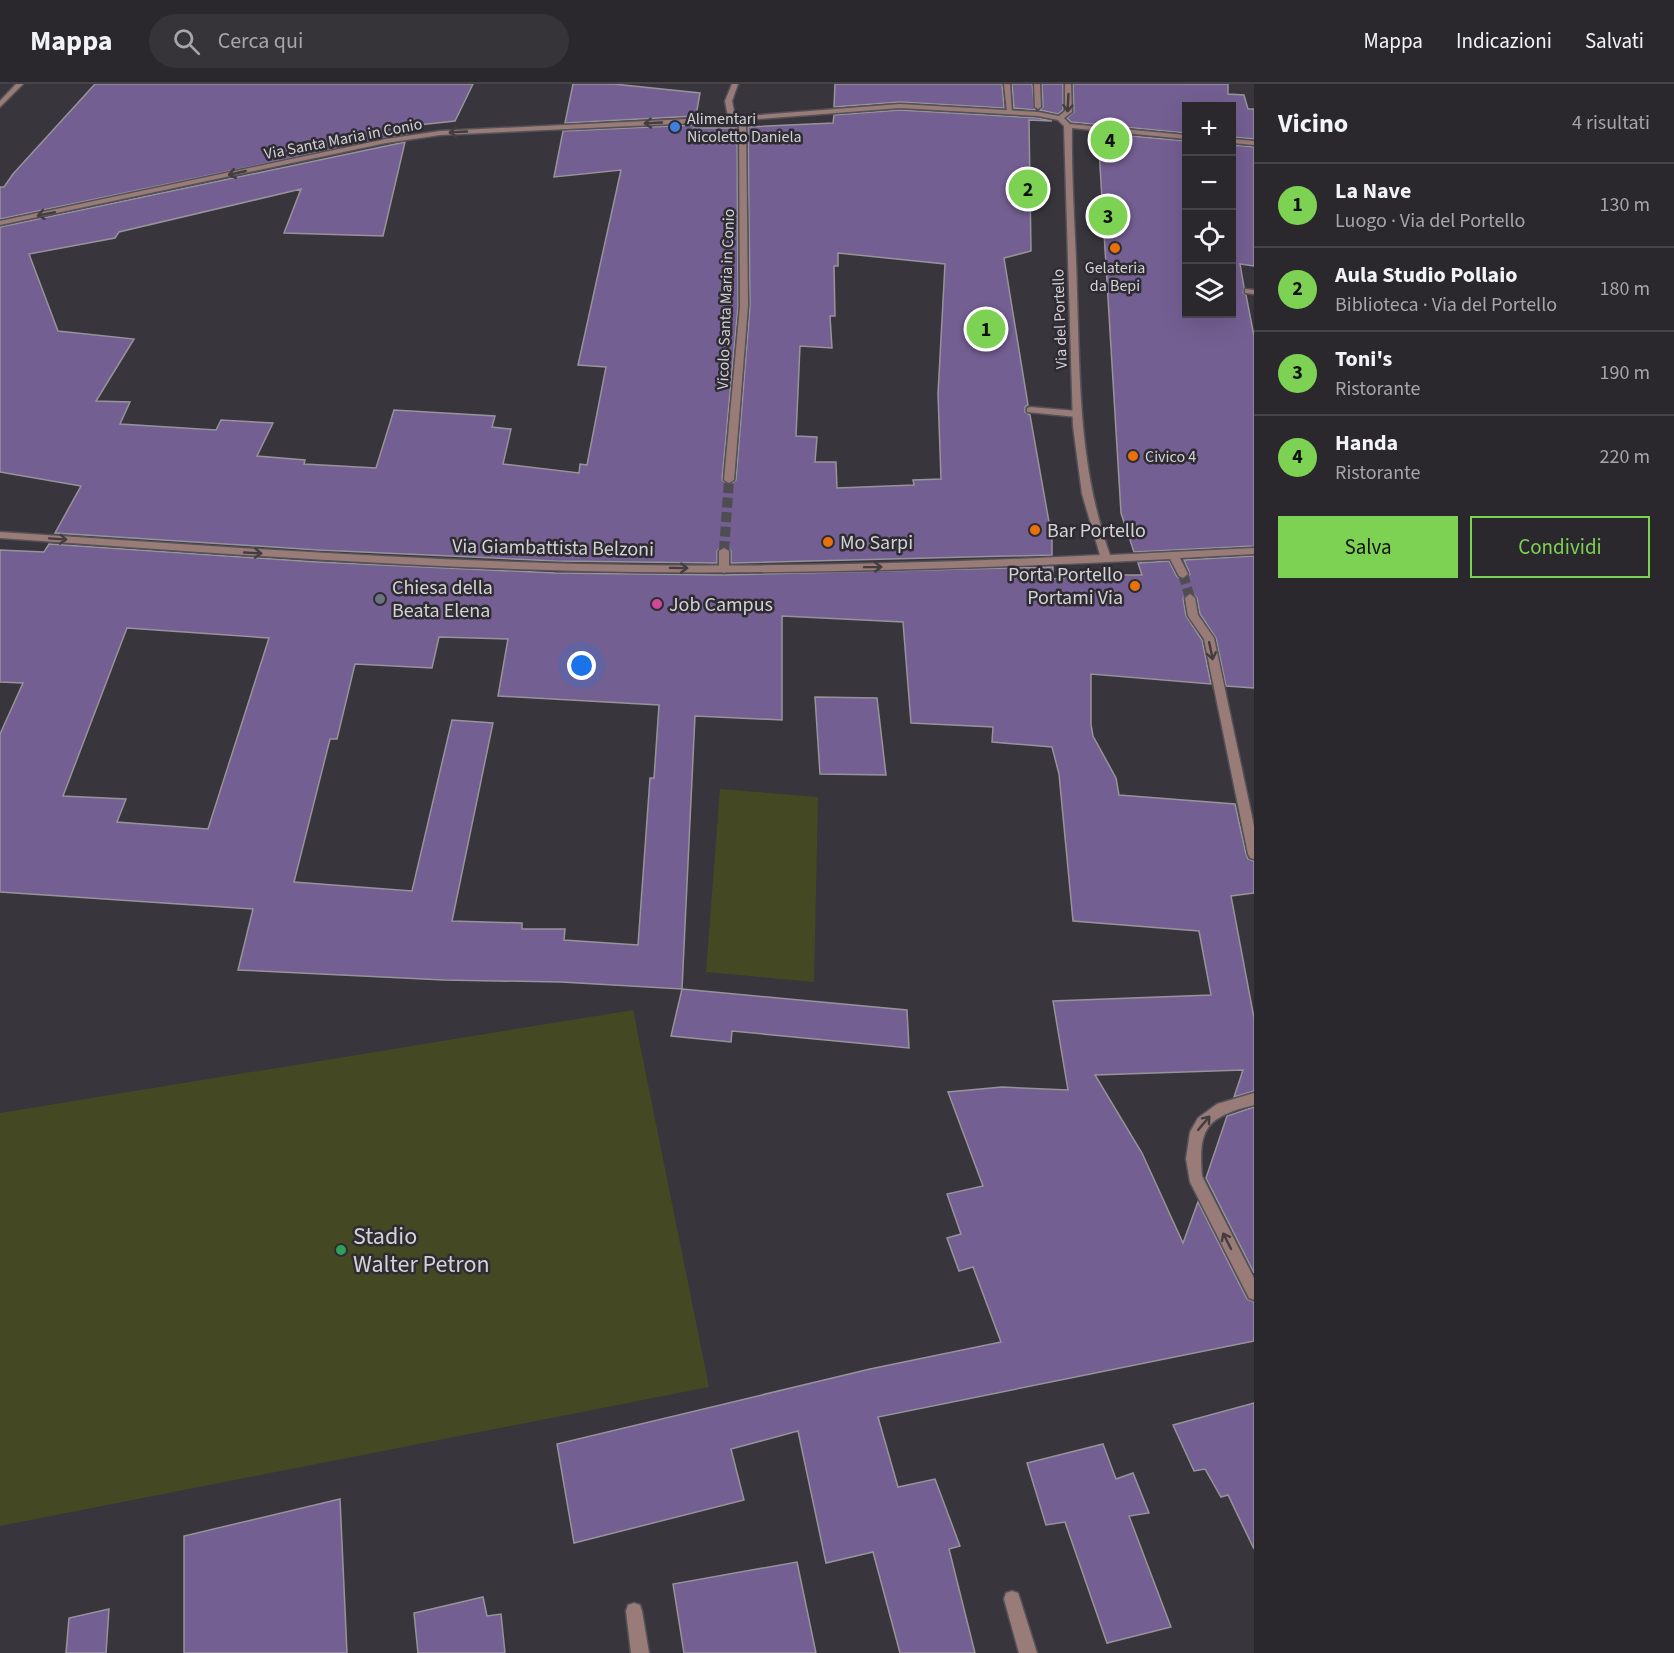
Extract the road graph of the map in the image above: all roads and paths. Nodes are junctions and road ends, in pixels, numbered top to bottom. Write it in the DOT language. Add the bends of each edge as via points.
graph roads {
  1 [pos="20,84"];
  2 [pos="724,84"];
  3 [pos="1007,84"];
  4 [pos="1037,84"];
  5 [pos="1068,84"];
  6 [pos="735,85"];
  7 [pos="0,105"];
  8 [pos="1038,106"];
  9 [pos="1010,112"];
  10 [pos="742,118"];
  11 [pos="1060,118"];
  12 [pos="732,119"];
  13 [pos="1068,126"];
  14 [pos="1182,137"];
  15 [pos="1236,141"];
  16 [pos="1254,143"];
  17 [pos="0,223"];
  18 [pos="1030,410"];
  19 [pos="1077,414"];
  20 [pos="729,480"];
  21 [pos="0,535"];
  22 [pos="724,551"];
  23 [pos="1254,551"];
  24 [pos="1173,555"];
  25 [pos="1106,558"];
  26 [pos="724,569"];
  27 [pos="1183,574"];
  28 [pos="1190,598"];
  29 [pos="1254,854"];
  30 [pos="1254,1099"];
  31 [pos="1254,1293"];
  32 [pos="1012,1599"];
  33 [pos="634,1611"];
  34 [pos="640,1653"];
  35 [pos="1028,1653"];
  1 -- 7 [label="street"];
  2 -- 6 [label="street"];
  3 -- 9 [label="street"];
  4 -- 8 [label="street"];
  5 -- 11 [label="street, one-way" via="1069,112"];
  6 -- 12 [label="street" via="728,95"];
  9 -- 10 [label="street, Via Santa Maria in Conio" via="900,106"];
  9 -- 11 [label="street, Via Santa Maria in Conio"];
  10 -- 12 [label="street, Via Santa Maria in Conio"];
  10 -- 20 [label="street, Vicolo Santa Maria in Conio" via="744,306"];
  11 -- 13 [label="street"];
  12 -- 17 [label="street, Via Santa Maria in Conio, one-way" via="440,133"];
  13 -- 14 [label="street"];
  13 -- 19 [label="street, Via del Portello"];
  15 -- 16 [label="street"];
  18 -- 19 [label="street"];
  19 -- 25 [label="street, Via del Portello" via="1086,495"];
  21 -- 26 [label="street, Via Giambattista Belzoni, one-way" via="391,561"];
  22 -- 26 [label="street"];
  23 -- 24 [label="street, Via Giambattista Belzoni"];
  24 -- 25 [label="street, Via Giambattista Belzoni"];
  24 -- 27 [label="street"];
  26 -- 25 [label="street, Via Giambattista Belzoni, one-way"];
  28 -- 29 [label="street, one-way" via="1193,616 1209,638"];
  31 -- 30 [label="street, one-way" via="1195,1177 1192,1157 1194,1138 1202,1122 1215,1112"];
  32 -- 35 [label="street"];
  33 -- 34 [label="street"];
}
